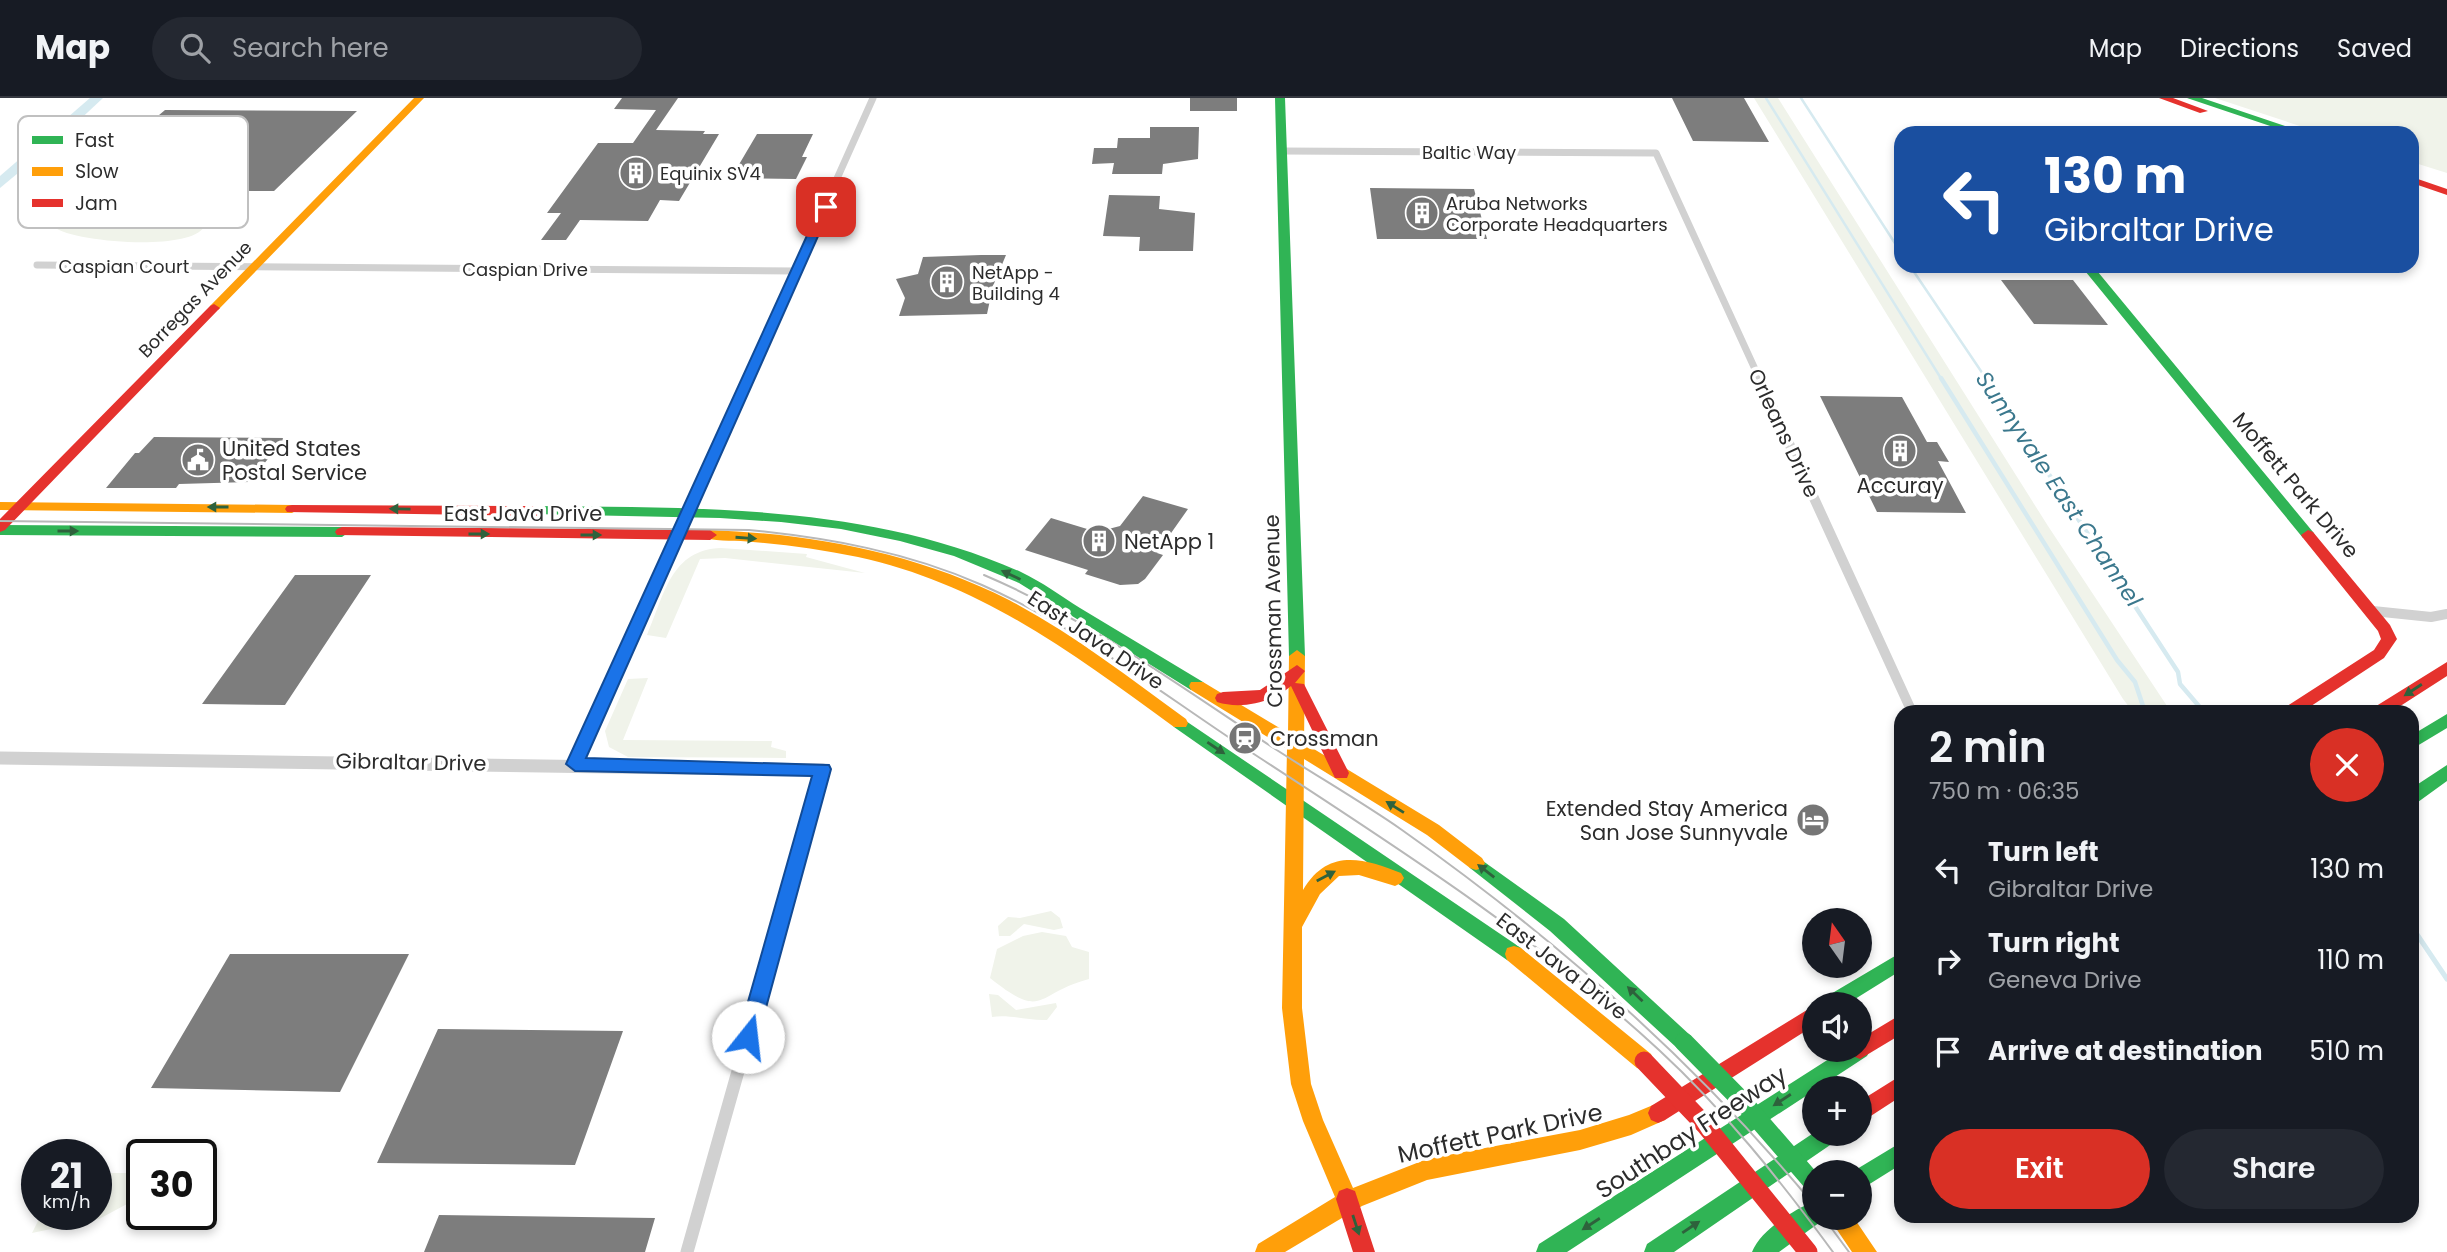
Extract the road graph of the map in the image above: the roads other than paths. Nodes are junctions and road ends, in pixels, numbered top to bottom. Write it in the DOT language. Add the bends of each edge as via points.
graph roads {
  1 [pos="419,98"];
  2 [pos="873,98"];
  3 [pos="1280,98"];
  4 [pos="2164,98"];
  5 [pos="2192,98"];
  6 [pos="2249,126"];
  7 [pos="2279,126"];
  8 [pos="1282,152"];
  9 [pos="1656,153"];
  10 [pos="2419,170"];
  11 [pos="2447,179"];
  12 [pos="2419,184"];
  13 [pos="2447,192"];
  14 [pos="37,265"];
  15 [pos="253,267"];
  16 [pos="797,271"];
  17 [pos="2093,273"];
  18 [pos="0,506"];
  19 [pos="20,506"];
  20 [pos="688,512"];
  21 [pos="0,528"];
  22 [pos="678,535"];
  23 [pos="2372,611"];
  24 [pos="2447,614"];
  25 [pos="2447,668"];
  26 [pos="1297,678"];
  27 [pos="1217,698"];
  28 [pos="1909,705"];
  29 [pos="2300,705"];
  30 [pos="2390,705"];
  31 [pos="2447,720"];
  32 [pos="2419,738"];
  33 [pos="1296,746"];
  34 [pos="0,758"];
  35 [pos="575,764"];
  36 [pos="2447,772"];
  37 [pos="1341,773"];
  38 [pos="2419,792"];
  39 [pos="1296,802"];
  40 [pos="1447,904"];
  41 [pos="1293,932"];
  42 [pos="1894,965"];
  43 [pos="1850,992"];
  44 [pos="1802,1022"];
  45 [pos="1894,1028"];
  46 [pos="1872,1042"];
  47 [pos="1841,1062"];
  48 [pos="1894,1090"];
  49 [pos="1872,1105"];
  50 [pos="1811,1146"];
  51 [pos="1894,1157"];
  52 [pos="1802,1170"];
  53 [pos="1872,1172"];
  54 [pos="1347,1199"];
  55 [pos="1802,1221"];
  56 [pos="1849,1230"];
  57 [pos="1863,1248"];
  58 [pos="687,1252"];
  59 [pos="1266,1252"];
  60 [pos="1364,1252"];
  61 [pos="1547,1252"];
  62 [pos="1655,1252"];
  63 [pos="1763,1252"];
  64 [pos="1808,1252"];
  1 -- 15 [label="main road, Borregas Avenue"];
  2 -- 16 [label="street"];
  3 -- 8 [label="main road, Crossman Avenue"];
  4 -- 6 [label="main road"];
  5 -- 7 [label="main road"];
  8 -- 9 [label="street, Baltic Way"];
  8 -- 26 [label="main road, Crossman Avenue"];
  9 -- 28 [label="street, Orleans Drive"];
  10 -- 11 [label="main road"];
  12 -- 13 [label="main road"];
  14 -- 15 [label="street, Caspian Court"];
  15 -- 16 [label="street, Caspian Drive"];
  15 -- 19 [label="main road, Borregas Avenue"];
  16 -- 20 [label="street"];
  17 -- 23 [label="main road, Moffett Park Drive"];
  18 -- 19 [label="main road, East Java Drive"];
  20 -- 19 [label="main road, East Java Drive, one-way"];
  19 -- 21 [label="main road, Borregas Avenue"];
  20 -- 22 [label="street"];
  27 -- 20 [label="main road, East Java Drive, one-way" via="1028,583 963,554 846,525"];
  21 -- 22 [label="main road, East Java Drive, one-way"];
  22 -- 35 [label="street"];
  22 -- 39 [label="main road, East Java Drive, one-way" via="818,545 889,561 970,588 1061,637"];
  23 -- 24 [label="street" via="2431,617"];
  23 -- 29 [label="main road, Moffett Park Drive" via="2389,639 2386,647"];
  25 -- 30 [label="main road, one-way"];
  26 -- 27 [label="main road" via="1262,699"];
  26 -- 33 [label="main road, Crossman Avenue"];
  26 -- 37 [label="main road"];
  27 -- 33 [label="main road, East Java Drive"];
  31 -- 32 [label="main road"];
  33 -- 37 [label="main road, East Java Drive"];
  33 -- 39 [label="main road, Crossman Avenue"];
  34 -- 35 [label="street, Gibraltar Drive"];
  35 -- 58 [label="street, Gibraltar Drive" via="823,769"];
  36 -- 38 [label="main road"];
  52 -- 37 [label="main road, East Java Drive, one-way, bridge" via="1684,1042 1557,925 1433,830"];
  39 -- 40 [label="main road, East Java Drive"];
  39 -- 41 [label="main road, Crossman Avenue"];
  41 -- 40 [label="main road, one-way" via="1311,887 1324,875 1348,868 1382,871"];
  40 -- 64 [label="main road, East Java Drive, bridge" via="1565,990 1644,1061 1706,1126"];
  41 -- 54 [label="main road, Crossman Avenue" via="1292,1008 1301,1084"];
  42 -- 43 [label="main road"];
  44 -- 54 [label="main road, Moffett Park Drive" via="1649,1119 1560,1147 1452,1163 1396,1177"];
  45 -- 46 [label="main road, Southbay Freeway"];
  47 -- 61 [label="main road, Southbay Freeway, one-way"];
  48 -- 49 [label="main road"];
  62 -- 50 [label="main road, one-way"];
  51 -- 53 [label="main road"];
  54 -- 59 [label="main road, Moffett Park Drive"];
  54 -- 60 [label="main road, Crossman Avenue, one-way"];
  55 -- 63 [label="main road"];
  56 -- 57 [label="main road"];
}
